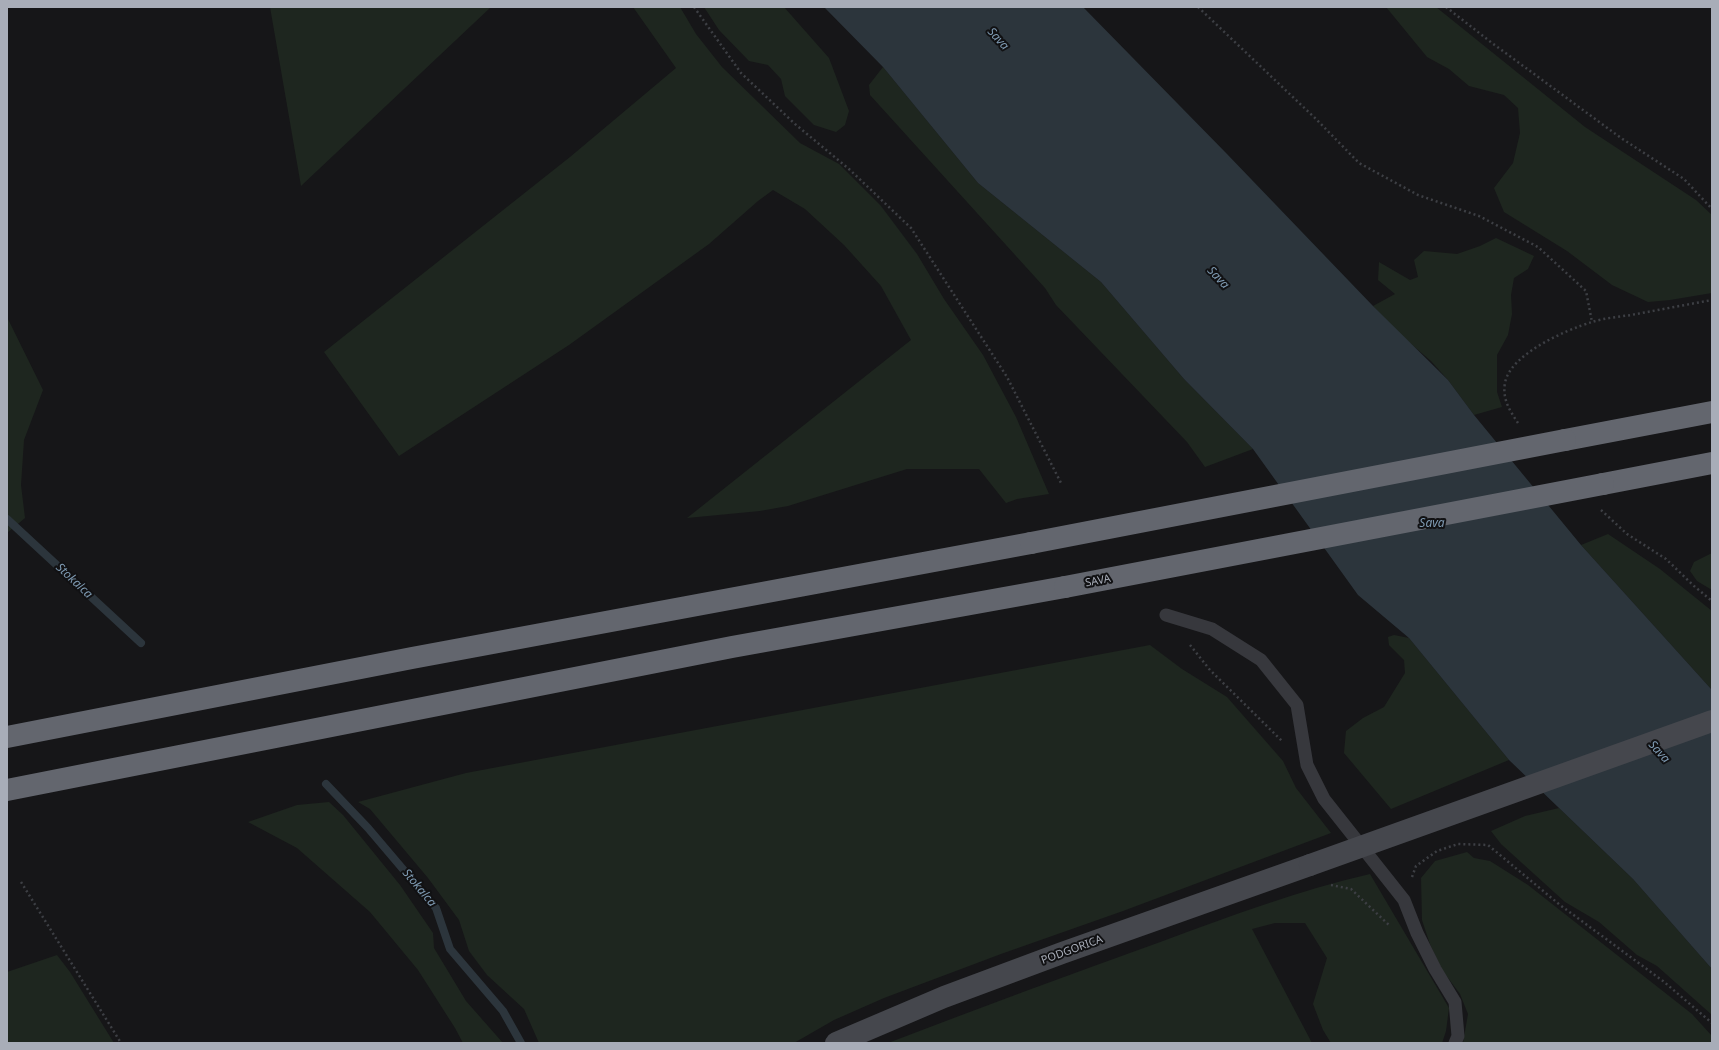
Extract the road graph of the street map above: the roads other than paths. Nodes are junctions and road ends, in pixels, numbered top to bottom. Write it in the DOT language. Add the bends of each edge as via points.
graph roads {
  1 [pos="1712,412"];
  2 [pos="1712,463"];
  3 [pos="1166,615"];
  4 [pos="1712,721"];
  5 [pos="7,737"];
  6 [pos="7,790"];
  7 [pos="836,1043"];
  8 [pos="1455,1043"];
  1 -- 5 [label="highway, bridge"];
  2 -- 6 [label="highway, SAVA, bridge" via="1065,587 724,649"];
  3 -- 8 [label="lane" via="1212,629 1261,660 1297,705 1307,765 1324,799 1404,900 1417,933 1455,1002 1458,1036"];
  4 -- 7 [label="main road, PODGORICA, bridge" via="959,992"];
}
